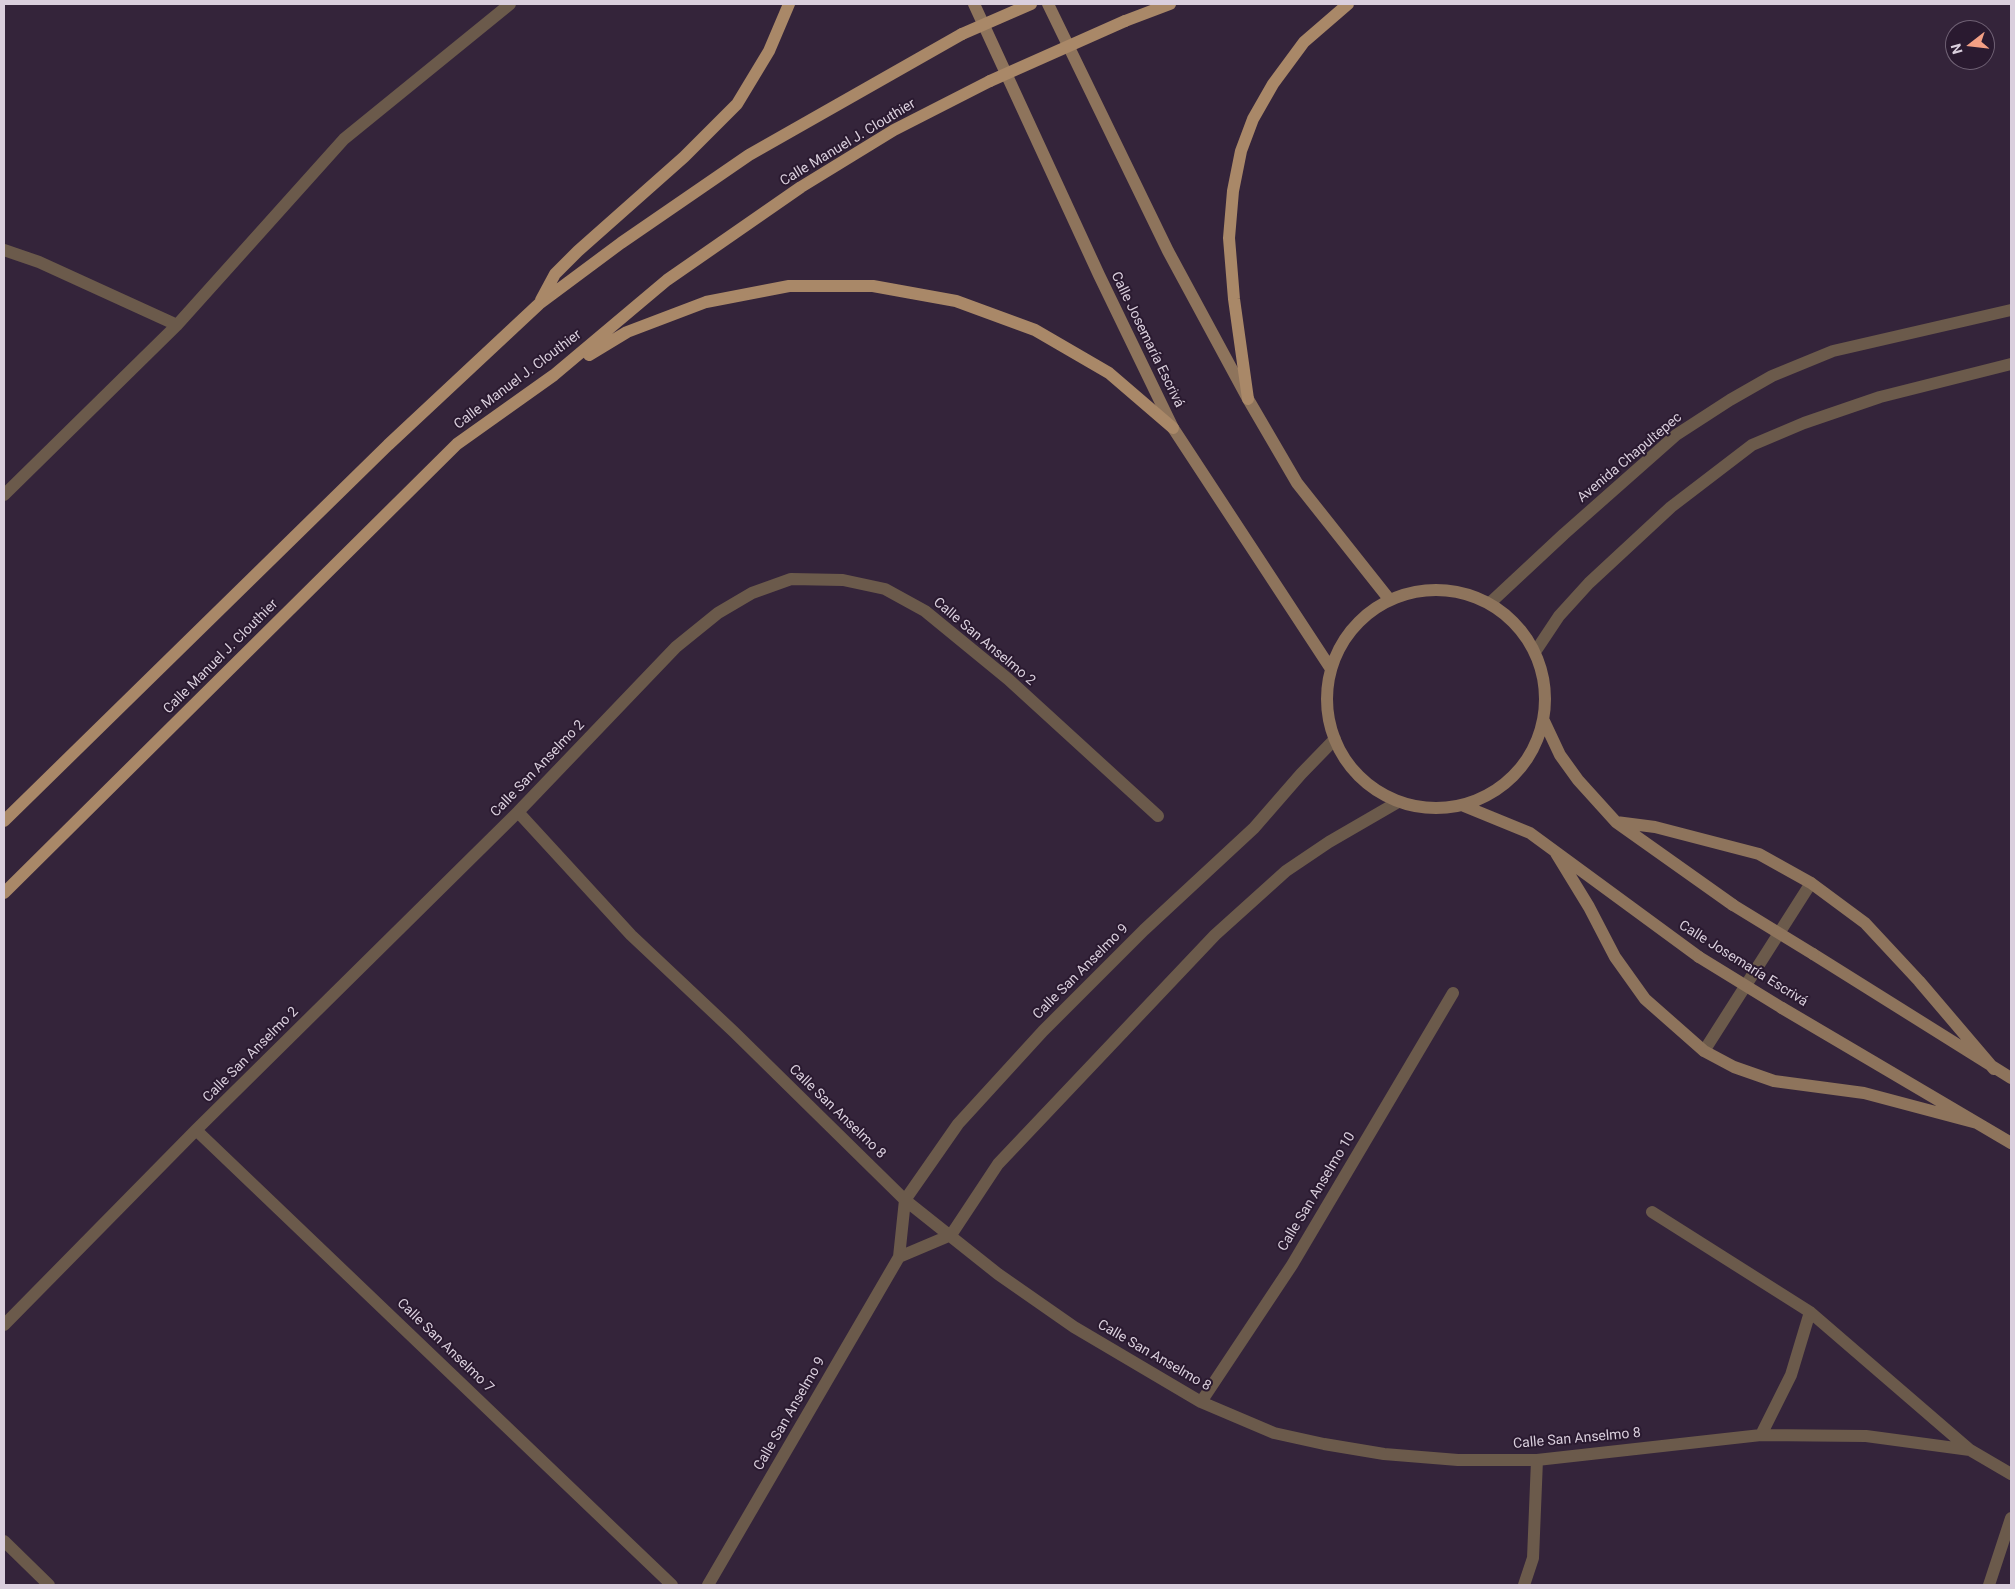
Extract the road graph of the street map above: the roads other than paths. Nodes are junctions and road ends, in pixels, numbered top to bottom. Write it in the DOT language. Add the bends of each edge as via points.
graph roads {
  1 [pos="510,4"];
  2 [pos="789,4"];
  3 [pos="974,4"];
  4 [pos="1031,4"];
  5 [pos="1048,4"];
  6 [pos="1170,4"];
  7 [pos="1348,4"];
  8 [pos="4,250"];
  9 [pos="539,304"];
  10 [pos="2011,310"];
  11 [pos="177,325"];
  12 [pos="2011,364"];
  13 [pos="554,375"];
  14 [pos="1248,399"];
  15 [pos="1173,428"];
  16 [pos="4,495"];
  17 [pos="1389,599"];
  18 [pos="1490,603"];
  19 [pos="1535,652"];
  20 [pos="1331,669"];
  21 [pos="1544,721"];
  22 [pos="1335,739"];
  23 [pos="1398,802"];
  24 [pos="1464,806"];
  25 [pos="518,812"];
  26 [pos="1158,816"];
  27 [pos="4,820"];
  28 [pos="1616,822"];
  29 [pos="1556,853"];
  30 [pos="1811,883"];
  31 [pos="4,893"];
  32 [pos="1453,993"];
  33 [pos="1704,1051"];
  34 [pos="1994,1069"];
  35 [pos="2011,1078"];
  36 [pos="1977,1123"];
  37 [pos="196,1130"];
  38 [pos="2011,1143"];
  39 [pos="905,1200"];
  40 [pos="1652,1212"];
  41 [pos="951,1234"];
  42 [pos="898,1257"];
  43 [pos="1810,1312"];
  44 [pos="4,1325"];
  45 [pos="1201,1402"];
  46 [pos="1760,1435"];
  47 [pos="1970,1450"];
  48 [pos="1537,1460"];
  49 [pos="2011,1474"];
  50 [pos="2011,1518"];
  51 [pos="4,1541"];
  52 [pos="49,1585"];
  53 [pos="672,1585"];
  54 [pos="708,1585"];
  55 [pos="1524,1585"];
  56 [pos="1989,1585"];
  1 -- 11 [label="street" via="344,139"];
  2 -- 9 [label="main road" via="769,51 737,104 684,157 555,274"];
  3 -- 15 [label="street, Calle Josemaría Escrivá"];
  4 -- 9 [label="main road, bridge" via="962,34 749,154"];
  5 -- 14 [label="street" via="1168,251"];
  6 -- 13 [label="main road, Calle Manuel J. Clouthier, bridge" via="990,82 894,130 801,187 668,280"];
  7 -- 14 [label="main road" via="1304,42 1273,84 1253,119 1241,151 1229,238"];
  8 -- 11 [label="street" via="39,262"];
  9 -- 27 [label="main road" via="388,445"];
  10 -- 18 [label="street, Avenida Chapultepec" via="1833,351 1772,376 1676,435"];
  11 -- 16 [label="street"];
  12 -- 19 [label="street" via="1880,397 1752,445 1671,507 1590,583 1559,616"];
  13 -- 15 [label="main road" via="627,332 706,302 789,286 873,286 956,301 1036,330 1109,373"];
  13 -- 31 [label="main road, Calle Manuel J. Clouthier" via="457,444"];
  14 -- 17 [label="street" via="1297,484"];
  15 -- 20 [label="street, Calle Josemaría Escrivá"];
  17 -- 18 [label="street" via="1414,591 1440,589 1466,593"];
  17 -- 20 [label="street" via="1352,628"];
  18 -- 19 [label="street" via="1513,622"];
  19 -- 21 [label="street" via="1545,690"];
  20 -- 22 [label="street" via="1327,704"];
  21 -- 24 [label="street" via="1536,745 1507,783"];
  21 -- 28 [label="street" via="1560,755"];
  22 -- 23 [label="street" via="1345,760 1359,777"];
  22 -- 39 [label="street, Calle San Anselmo 9" via="1254,828 1144,930 1043,1031 958,1124"];
  23 -- 24 [label="street" via="1430,809"];
  23 -- 41 [label="street" via="1286,871 1214,935 998,1164"];
  24 -- 29 [label="street, Calle Josemaría Escrivá" via="1530,833"];
  25 -- 26 [label="street, Calle San Anselmo 2" via="676,647 718,613 752,593 791,579 808,579 843,580 885,589 925,611 1008,679"];
  25 -- 37 [label="street, Calle San Anselmo 2"];
  25 -- 39 [label="street, Calle San Anselmo 8" via="631,935"];
  28 -- 30 [label="street" via="1654,827 1759,854"];
  28 -- 34 [label="street, bridge" via="1733,905"];
  29 -- 33 [label="street" via="1615,957 1645,999"];
  29 -- 36 [label="street, Calle Josemaría Escrivá, bridge" via="1699,956"];
  30 -- 33 [label="street"];
  30 -- 34 [label="street" via="1865,923"];
  32 -- 45 [label="street, Calle San Anselmo 10" via="1292,1265"];
  33 -- 36 [label="street" via="1734,1067 1774,1081 1864,1093"];
  34 -- 35 [label="street"];
  36 -- 38 [label="street, Calle Josemaría Escrivá"];
  37 -- 44 [label="street, Calle San Anselmo 2"];
  37 -- 53 [label="street, Calle San Anselmo 7"];
  39 -- 41 [label="street, Calle San Anselmo 8"];
  39 -- 42 [label="street, Calle San Anselmo 9"];
  40 -- 43 [label="street, Calle San Anselmo 8"];
  41 -- 42 [label="street"];
  41 -- 45 [label="street, Calle San Anselmo 8" via="998,1274 1074,1327"];
  42 -- 54 [label="street, Calle San Anselmo 9"];
  43 -- 46 [label="street" via="1791,1375"];
  43 -- 47 [label="street, Calle San Anselmo 8"];
  45 -- 48 [label="street, Calle San Anselmo 8" via="1274,1433 1332,1446 1458,1460"];
  46 -- 47 [label="street, Calle San Anselmo 8" via="1866,1436"];
  46 -- 48 [label="street, Calle San Anselmo 8"];
  47 -- 49 [label="street, Calle San Anselmo 8"];
  48 -- 55 [label="street" via="1533,1558"];
  50 -- 56 [label="street"];
  51 -- 52 [label="street"];
}
